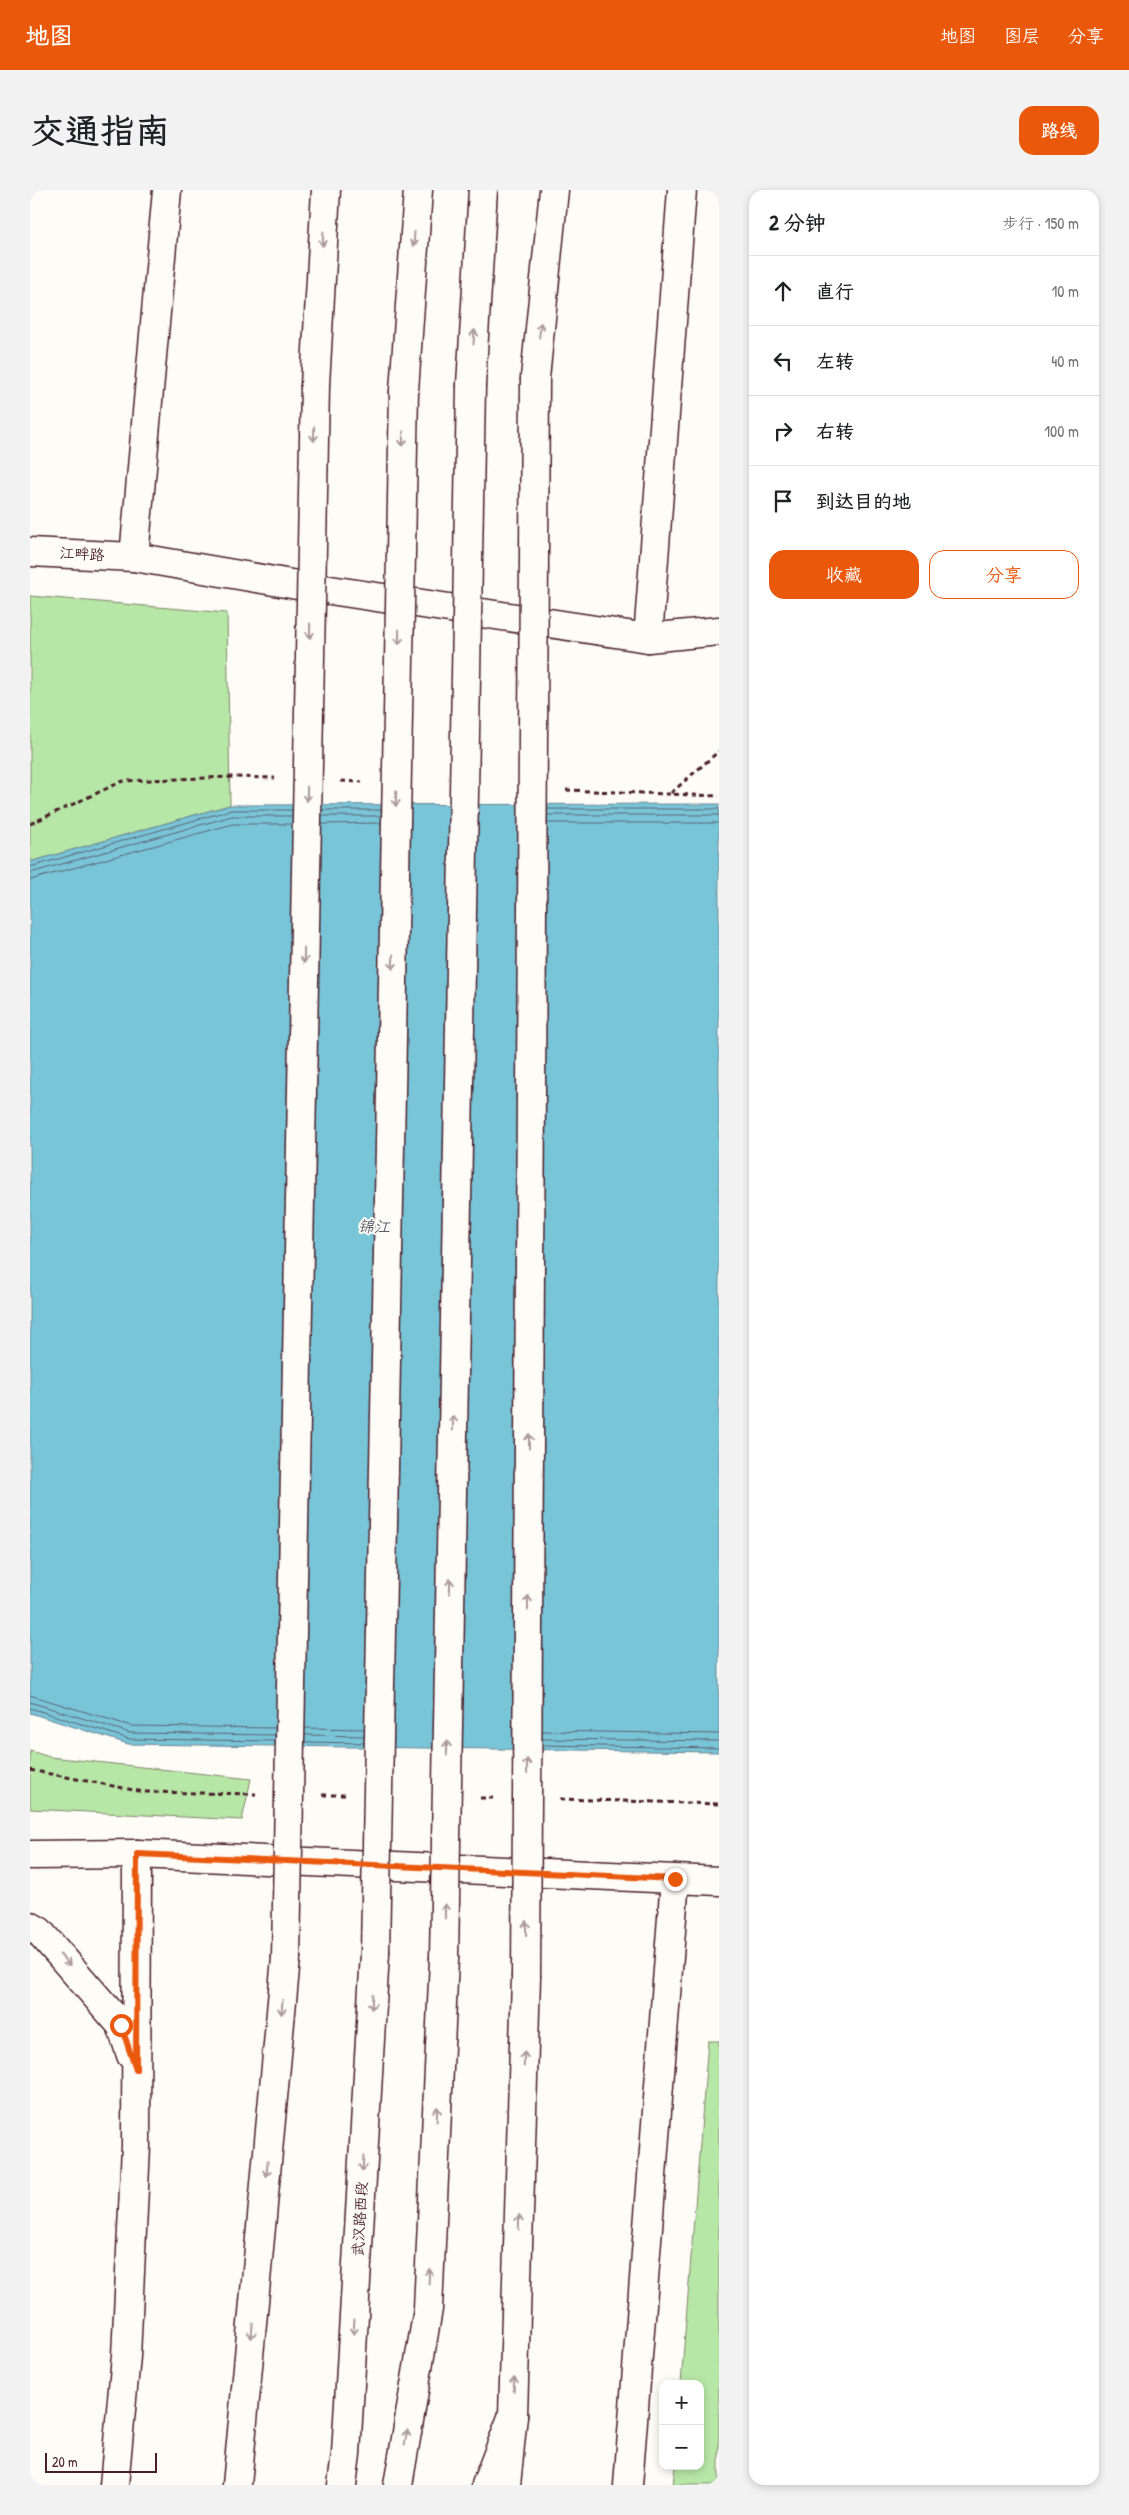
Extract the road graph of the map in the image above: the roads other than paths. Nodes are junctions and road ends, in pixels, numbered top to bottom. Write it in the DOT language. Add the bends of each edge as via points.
graph roads {
  1 [pos="167,190"];
  2 [pos="326,190"];
  3 [pos="418,190"];
  4 [pos="483,190"];
  5 [pos="554,190"];
  6 [pos="682,190"];
  7 [pos="30,552"];
  8 [pos="134,557"];
  9 [pos="719,631"];
  10 [pos="648,638"];
  11 [pos="137,1854"];
  12 [pos="30,1855"];
  13 [pos="675,1879"];
  14 [pos="719,1881"];
  15 [pos="30,1926"];
  16 [pos="136,2070"];
  17 [pos="513,2415"];
  18 [pos="114,2485"];
  19 [pos="237,2485"];
  20 [pos="342,2485"];
  21 [pos="398,2485"];
  22 [pos="486,2485"];
  23 [pos="506,2485"];
  24 [pos="628,2485"];
  1 -- 8 [label="main road"];
  2 -- 19 [label="main road, one-way, bridge" via="315,385 286,1958"];
  3 -- 20 [label="main road, 武汉路西段, one-way, bridge" via="404,391 375,1954"];
  21 -- 4 [label="main road, one-way, bridge" via="428,2309 444,1959 471,385"];
  17 -- 5 [label="main road, one-way, bridge" via="526,1977 535,378"];
  6 -- 10 [label="main road"];
  7 -- 8 [label="main road, 江畔路"];
  8 -- 10 [label="main road, 江畔路"];
  9 -- 10 [label="main road, 江畔路"];
  11 -- 12 [label="main road"];
  11 -- 13 [label="main road"];
  11 -- 16 [label="main road"];
  13 -- 14 [label="main road"];
  13 -- 24 [label="main road"];
  15 -- 16 [label="main road, one-way" via="39,1931 121,2025"];
  16 -- 18 [label="main road" via="136,2146 126,2356"];
  17 -- 22 [label="main road"];
  17 -- 23 [label="main road"];
}
